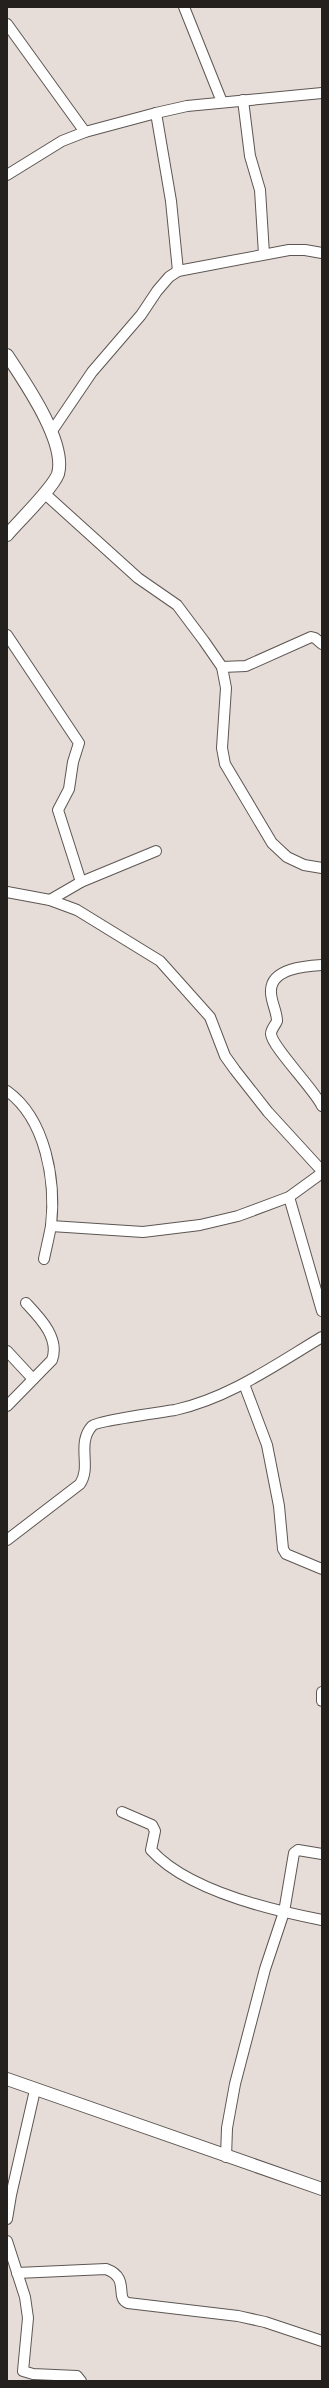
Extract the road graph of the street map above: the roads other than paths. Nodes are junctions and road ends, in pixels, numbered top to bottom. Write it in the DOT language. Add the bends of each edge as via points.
graph roads {
  1 [pos="184,7"];
  2 [pos="7,24"];
  3 [pos="322,93"];
  4 [pos="243,100"];
  5 [pos="222,102"];
  6 [pos="156,113"];
  7 [pos="85,132"];
  8 [pos="7,175"];
  9 [pos="322,253"];
  10 [pos="264,254"];
  11 [pos="178,271"];
  12 [pos="7,355"];
  13 [pos="52,432"];
  14 [pos="44,494"];
  15 [pos="7,535"];
  16 [pos="7,635"];
  17 [pos="322,644"];
  18 [pos="222,667"];
  19 [pos="156,851"];
  20 [pos="322,868"];
  21 [pos="81,882"];
  22 [pos="7,892"];
  23 [pos="50,900"];
  24 [pos="322,965"];
  25 [pos="7,1091"];
  26 [pos="322,1106"];
  27 [pos="322,1172"];
  28 [pos="289,1197"];
  29 [pos="51,1226"];
  30 [pos="44,1259"];
  31 [pos="26,1303"];
  32 [pos="322,1311"];
  33 [pos="322,1337"];
  34 [pos="7,1351"];
  35 [pos="33,1379"];
  36 [pos="244,1384"];
  37 [pos="7,1406"];
  38 [pos="7,1540"];
  39 [pos="322,1569"];
  40 [pos="322,1692"];
  41 [pos="322,1701"];
  42 [pos="122,1812"];
  43 [pos="322,1854"];
  44 [pos="284,1912"];
  45 [pos="322,1920"];
  46 [pos="7,2079"];
  47 [pos="35,2090"];
  48 [pos="226,2157"];
  49 [pos="322,2189"];
  50 [pos="7,2219"];
  51 [pos="7,2241"];
  52 [pos="17,2273"];
  53 [pos="322,2341"];
  54 [pos="81,2381"];
  1 -- 5 [label="street"];
  2 -- 7 [label="street"];
  3 -- 4 [label="street"];
  4 -- 5 [label="street"];
  4 -- 10 [label="street" via="250,156 260,190"];
  5 -- 6 [label="street"];
  6 -- 7 [label="street"];
  6 -- 11 [label="street" via="171,201"];
  7 -- 8 [label="street" via="62,141"];
  9 -- 10 [label="street" via="305,250"];
  10 -- 11 [label="street"];
  11 -- 13 [label="street" via="157,291 141,316 92,372"];
  12 -- 13 [label="street"];
  13 -- 14 [label="street" via="58,459 58,475"];
  14 -- 15 [label="street"];
  14 -- 18 [label="street" via="133,573 177,605"];
  16 -- 21 [label="street" via="79,743 70,789 58,810"];
  17 -- 18 [label="street" via="311,637 246,666"];
  18 -- 20 [label="street" via="226,688 222,748 225,764 272,843 287,857 304,865"];
  19 -- 21 [label="street"];
  21 -- 23 [label="street"];
  22 -- 23 [label="street"];
  23 -- 27 [label="street" via="94,920 122,940 160,961 210,1017 225,1056 235,1070 268,1112"];
  24 -- 26 [label="street" via="289,970 273,982 271,991 277,1021 272,1029 272,1039"];
  25 -- 29 [label="street" via="34,1120 45,1153 51,1188"];
  27 -- 28 [label="street"];
  28 -- 29 [label="street" via="238,1216 143,1232"];
  28 -- 32 [label="street"];
  29 -- 30 [label="street"];
  31 -- 35 [label="street" via="54,1340 55,1352 52,1360"];
  33 -- 36 [label="street"];
  34 -- 35 [label="street"];
  35 -- 37 [label="street"];
  36 -- 38 [label="street" via="189,1407 92,1425 84,1440 84,1471 80,1484"];
  36 -- 39 [label="street" via="267,1445 279,1506 283,1549 286,1554"];
  40 -- 41 [label="street"];
  42 -- 44 [label="street" via="152,1825 155,1831 151,1850 194,1880 214,1891"];
  43 -- 44 [label="street" via="304,1850 294,1853"];
  44 -- 45 [label="street"];
  44 -- 48 [label="street" via="261,1984 235,2084 227,2128"];
  46 -- 47 [label="street"];
  47 -- 48 [label="street"];
  47 -- 50 [label="street" via="10,2195"];
  48 -- 49 [label="street"];
  51 -- 52 [label="street"];
  52 -- 53 [label="street" via="106,2269 116,2272 120,2278 122,2298 128,2303 238,2316"];
  52 -- 54 [label="street" via="25,2297 28,2318 23,2371 33,2374 77,2376"];
}
